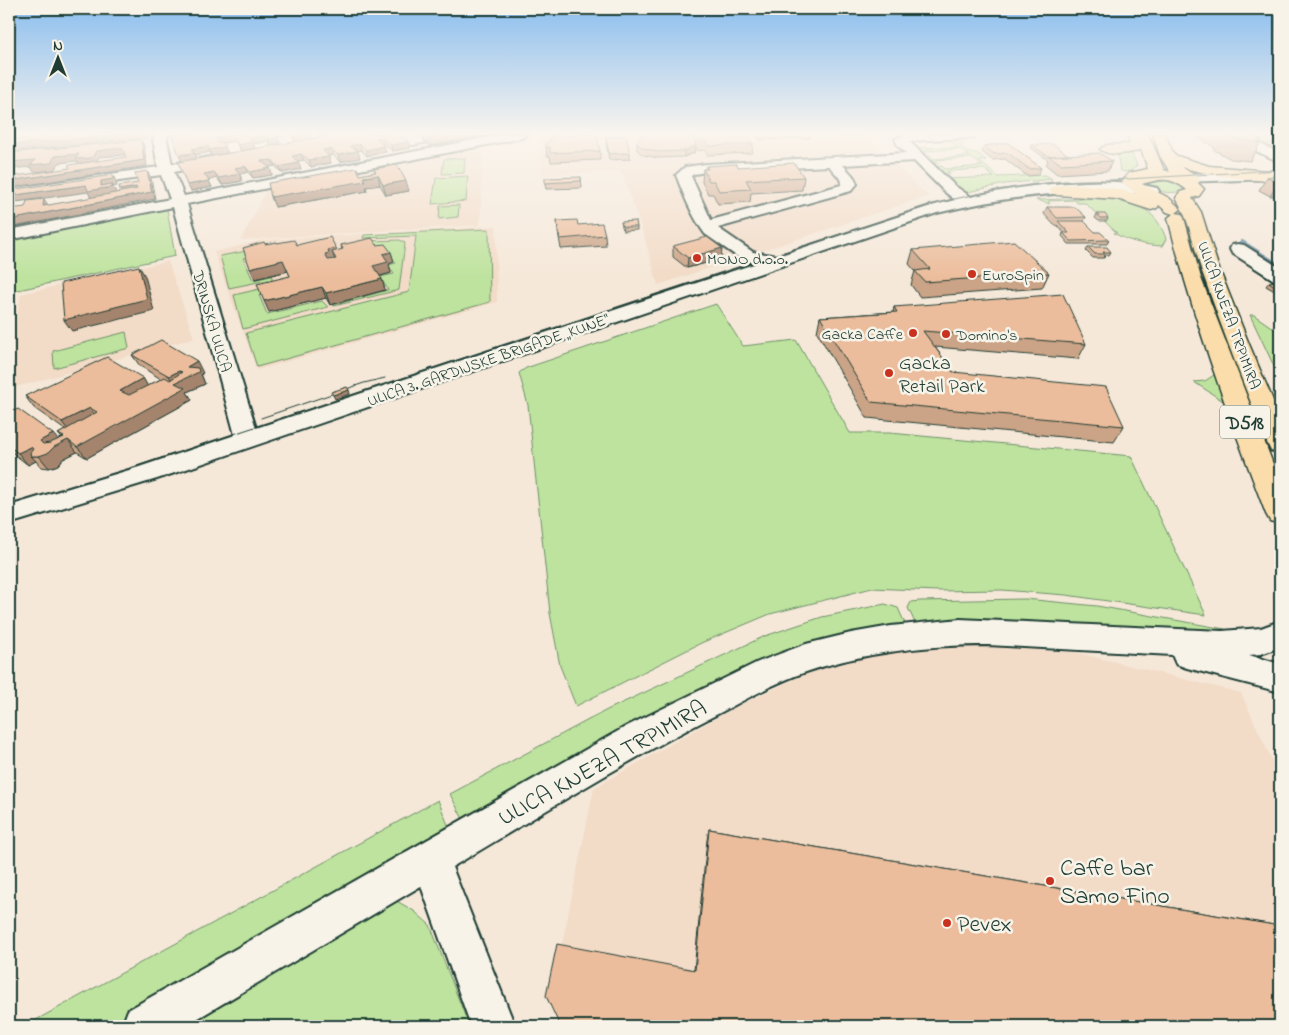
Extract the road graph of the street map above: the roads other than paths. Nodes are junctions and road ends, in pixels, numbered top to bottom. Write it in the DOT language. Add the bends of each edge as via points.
graph roads {
  1 [pos="82,182"];
  2 [pos="171,182"];
  3 [pos="278,182"];
  4 [pos="684,182"];
  5 [pos="850,182"];
  6 [pos="944,182"];
  7 [pos="1117,182"];
  8 [pos="1139,182"];
  9 [pos="1149,182"];
  10 [pos="1198,182"];
  11 [pos="1224,182"];
  12 [pos="1057,190"];
  13 [pos="9,193"];
  14 [pos="967,201"];
  15 [pos="179,202"];
  16 [pos="1189,205"];
  17 [pos="707,226"];
  18 [pos="9,235"];
  19 [pos="1238,249"];
  20 [pos="748,264"];
  21 [pos="1280,276"];
  22 [pos="248,440"];
  23 [pos="1280,445"];
  24 [pos="1280,514"];
  25 [pos="9,515"];
  26 [pos="1280,634"];
  27 [pos="1102,640"];
  28 [pos="1280,678"];
  29 [pos="430,859"];
  30 [pos="144,1026"];
  31 [pos="493,1026"];
  1 -- 13 [label="street"];
  2 -- 15 [label="street, DRINSKA ULICA"];
  3 -- 15 [label="street"];
  4 -- 17 [label="street"];
  5 -- 17 [label="street" via="846,188"];
  6 -- 14 [label="street"];
  7 -- 14 [label="street, ULICA 3. GARDIJSKE BRIGADE „KUNE“" via="1018,190"];
  8 -- 12 [label="street, ULICA 3. GARDIJSKE BRIGADE „KUNE“"];
  9 -- 16 [label="main road, ULICA KNEZA TRPIMIRA / D518" via="1171,202"];
  10 -- 16 [label="main road"];
  11 -- 16 [label="street" via="1209,184"];
  12 -- 14 [label="street, ULICA 3. GARDIJSKE BRIGADE „KUNE“"];
  12 -- 16 [label="main road" via="1102,192 1139,199 1160,210"];
  14 -- 20 [label="street, ULICA 3. GARDIJSKE BRIGADE „KUNE“" via="780,261"];
  15 -- 18 [label="street"];
  15 -- 22 [label="street, DRINSKA ULICA"];
  16 -- 23 [label="main road, ULICA KNEZA TRPIMIRA / D518" via="1238,344"];
  16 -- 24 [label="main road, ULICA KNEZA TRPIMIRA / D518" via="1192,278"];
  17 -- 20 [label="street"];
  19 -- 21 [label="street"];
  20 -- 22 [label="street, ULICA 3. GARDIJSKE BRIGADE „KUNE“"];
  22 -- 25 [label="street, ULICA 3. GARDIJSKE BRIGADE „KUNE“"];
  26 -- 27 [label="street, ULICA KNEZA TRPIMIRA" via="1242,644"];
  27 -- 28 [label="street, ULICA KNEZA TRPIMIRA" via="1216,661"];
  27 -- 29 [label="street, ULICA KNEZA TRPIMIRA" via="960,632 892,638 806,658 769,672 639,737"];
  29 -- 30 [label="street, ULICA KNEZA TRPIMIRA"];
  29 -- 31 [label="street"];
}
